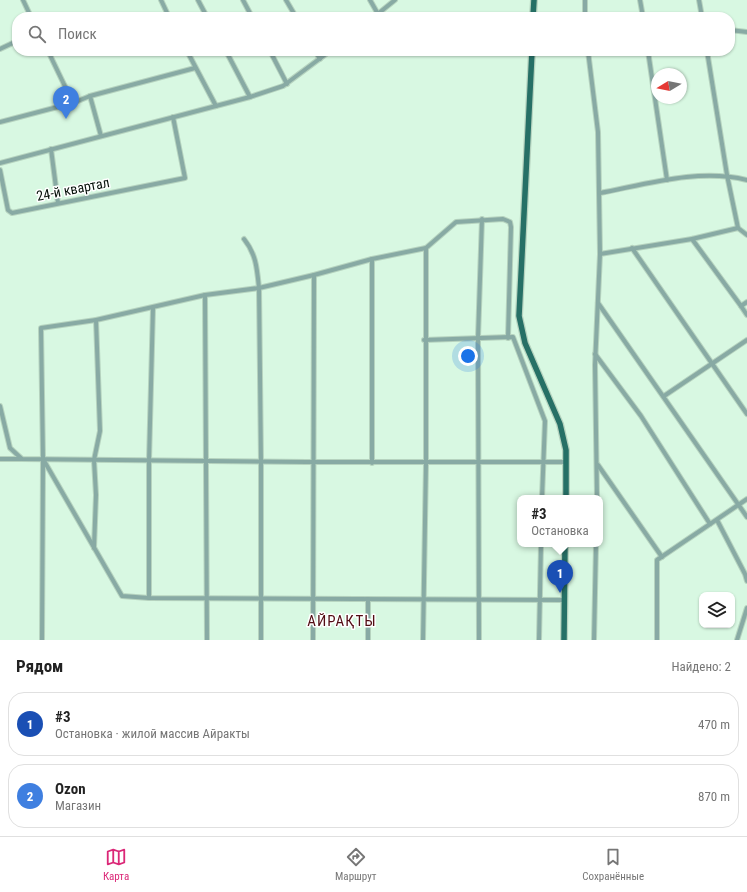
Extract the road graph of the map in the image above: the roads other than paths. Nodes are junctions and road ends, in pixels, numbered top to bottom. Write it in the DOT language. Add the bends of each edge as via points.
graph roads {
  1 [pos="23,0"];
  2 [pos="161,0"];
  3 [pos="198,0"];
  4 [pos="243,0"];
  5 [pos="286,0"];
  6 [pos="370,0"];
  7 [pos="395,0"];
  8 [pos="534,0"];
  9 [pos="585,0"];
  10 [pos="640,0"];
  11 [pos="699,0"];
  12 [pos="29,12"];
  13 [pos="167,12"];
  14 [pos="204,12"];
  15 [pos="249,12"];
  16 [pos="293,12"];
  17 [pos="377,12"];
  18 [pos="380,12"];
  19 [pos="533,12"];
  20 [pos="585,12"];
  21 [pos="642,12"];
  22 [pos="701,12"];
  23 [pos="735,31"];
  24 [pos="747,32"];
  25 [pos="12,43"];
  26 [pos="0,49"];
  27 [pos="50,56"];
  28 [pos="189,56"];
  29 [pos="229,56"];
  30 [pos="273,56"];
  31 [pos="318,56"];
  32 [pos="324,56"];
  33 [pos="532,56"];
  34 [pos="589,56"];
  35 [pos="649,56"];
  36 [pos="708,56"];
  37 [pos="320,59"];
  38 [pos="195,68"];
  39 [pos="287,84"];
  40 [pos="90,96"];
  41 [pos="250,97"];
  42 [pos="73,102"];
  43 [pos="216,106"];
  44 [pos="172,117"];
  45 [pos="0,122"];
  46 [pos="101,136"];
  47 [pos="51,149"];
  48 [pos="0,163"];
  49 [pos="0,170"];
  50 [pos="727,175"];
  51 [pos="667,180"];
  52 [pos="747,180"];
  53 [pos="600,193"];
  54 [pos="58,203"];
  55 [pos="482,220"];
  56 [pos="738,228"];
  57 [pos="747,235"];
  58 [pos="244,239"];
  59 [pos="692,239"];
  60 [pos="426,248"];
  61 [pos="632,248"];
  62 [pos="600,254"];
  63 [pos="372,259"];
  64 [pos="314,275"];
  65 [pos="259,288"];
  66 [pos="205,295"];
  67 [pos="597,302"];
  68 [pos="747,302"];
  69 [pos="742,306"];
  70 [pos="153,308"];
  71 [pos="747,315"];
  72 [pos="96,320"];
  73 [pos="523,334"];
  74 [pos="513,337"];
  75 [pos="478,338"];
  76 [pos="508,338"];
  77 [pos="424,340"];
  78 [pos="747,340"];
  79 [pos="595,354"];
  80 [pos="713,362"];
  81 [pos="664,396"];
  82 [pos="0,406"];
  83 [pos="747,414"];
  84 [pos="0,459"];
  85 [pos="22,459"];
  86 [pos="43,459"];
  87 [pos="94,460"];
  88 [pos="207,460"];
  89 [pos="149,461"];
  90 [pos="261,462"];
  91 [pos="314,462"];
  92 [pos="372,462"];
  93 [pos="426,462"];
  94 [pos="478,462"];
  95 [pos="543,462"];
  96 [pos="566,462"];
  97 [pos="598,465"];
  98 [pos="542,495"];
  99 [pos="566,495"];
  100 [pos="597,495"];
  101 [pos="747,499"];
  102 [pos="738,504"];
  103 [pos="747,518"];
  104 [pos="717,520"];
  105 [pos="710,524"];
  106 [pos="541,547"];
  107 [pos="565,547"];
  108 [pos="596,547"];
  109 [pos="94,548"];
  110 [pos="662,557"];
  111 [pos="747,581"];
  112 [pos="208,597"];
  113 [pos="149,598"];
  114 [pos="261,599"];
  115 [pos="314,599"];
  116 [pos="368,599"];
  117 [pos="423,599"];
  118 [pos="478,599"];
  119 [pos="539,599"];
  120 [pos="564,600"];
  121 [pos="747,608"];
  122 [pos="42,640"];
  123 [pos="207,640"];
  124 [pos="261,640"];
  125 [pos="313,640"];
  126 [pos="368,640"];
  127 [pos="423,640"];
  128 [pos="478,640"];
  129 [pos="539,640"];
  130 [pos="564,640"];
  131 [pos="594,640"];
  132 [pos="657,640"];
  133 [pos="737,640"];
  1 -- 12 [label="street"];
  2 -- 13 [label="street"];
  3 -- 14 [label="street"];
  4 -- 15 [label="street"];
  5 -- 16 [label="street"];
  6 -- 17 [label="street"];
  7 -- 18 [label="street"];
  8 -- 19 [label="main road"];
  9 -- 20 [label="street"];
  10 -- 21 [label="street"];
  11 -- 22 [label="street"];
  23 -- 24 [label="street"];
  25 -- 26 [label="street"];
  27 -- 42 [label="street"];
  28 -- 38 [label="street"];
  29 -- 41 [label="street"];
  30 -- 39 [label="street"];
  31 -- 37 [label="street"];
  32 -- 37 [label="street"];
  33 -- 73 [label="main road" via="519,316"];
  34 -- 53 [label="street" via="598,132"];
  35 -- 51 [label="street"];
  36 -- 50 [label="street"];
  37 -- 39 [label="street"];
  38 -- 40 [label="street"];
  38 -- 43 [label="street"];
  39 -- 41 [label="street"];
  40 -- 42 [label="street"];
  40 -- 46 [label="street"];
  41 -- 43 [label="street"];
  42 -- 45 [label="street"];
  43 -- 44 [label="street"];
  44 -- 46 [label="street"];
  44 -- 54 [label="street, 24-й квартал" via="185,178"];
  46 -- 47 [label="street"];
  47 -- 48 [label="street"];
  47 -- 54 [label="street"];
  49 -- 54 [label="street, 24-й квартал" via="10,212"];
  50 -- 51 [label="street"];
  50 -- 52 [label="street"];
  50 -- 56 [label="street"];
  51 -- 53 [label="street"];
  53 -- 62 [label="street"];
  55 -- 60 [label="street" via="456,222"];
  55 -- 75 [label="street"];
  55 -- 76 [label="street" via="503,219 510,222"];
  56 -- 57 [label="street"];
  56 -- 59 [label="street"];
  58 -- 65 [label="street" via="252,249"];
  59 -- 61 [label="street"];
  59 -- 69 [label="street"];
  60 -- 63 [label="street"];
  60 -- 77 [label="street"];
  61 -- 62 [label="street"];
  61 -- 80 [label="street"];
  62 -- 67 [label="street"];
  63 -- 64 [label="street"];
  63 -- 92 [label="street"];
  64 -- 65 [label="street"];
  64 -- 91 [label="street"];
  65 -- 66 [label="street"];
  65 -- 90 [label="street"];
  66 -- 70 [label="street"];
  66 -- 88 [label="street"];
  67 -- 79 [label="street"];
  67 -- 81 [label="street"];
  68 -- 69 [label="street"];
  69 -- 71 [label="street"];
  70 -- 72 [label="street"];
  70 -- 89 [label="street"];
  72 -- 86 [label="street" via="41,328"];
  72 -- 87 [label="street" via="100,431"];
  73 -- 74 [label="street"];
  73 -- 96 [label="main road" via="560,424"];
  74 -- 76 [label="street"];
  74 -- 95 [label="street" via="544,421"];
  75 -- 76 [label="street"];
  75 -- 77 [label="street"];
  75 -- 94 [label="street"];
  77 -- 93 [label="street"];
  78 -- 80 [label="street"];
  79 -- 97 [label="street"];
  79 -- 105 [label="street" via="641,416"];
  80 -- 81 [label="street"];
  80 -- 83 [label="street"];
  81 -- 102 [label="street"];
  82 -- 85 [label="street" via="10,448"];
  84 -- 85 [label="street"];
  85 -- 86 [label="street"];
  86 -- 87 [label="street"];
  86 -- 109 [label="street"];
  86 -- 122 [label="street"];
  87 -- 89 [label="street"];
  87 -- 109 [label="street"];
  88 -- 89 [label="street"];
  88 -- 90 [label="street"];
  88 -- 112 [label="street"];
  89 -- 113 [label="street"];
  90 -- 91 [label="street"];
  90 -- 114 [label="street"];
  91 -- 92 [label="street"];
  91 -- 115 [label="street"];
  92 -- 93 [label="street"];
  93 -- 94 [label="street"];
  93 -- 117 [label="street"];
  94 -- 95 [label="street"];
  94 -- 118 [label="street"];
  95 -- 96 [label="street"];
  95 -- 98 [label="street"];
  96 -- 99 [label="main road"];
  97 -- 100 [label="street"];
  97 -- 110 [label="street"];
  101 -- 102 [label="street"];
  102 -- 103 [label="street"];
  102 -- 104 [label="street"];
  104 -- 105 [label="street"];
  104 -- 111 [label="street"];
  105 -- 110 [label="street"];
  106 -- 119 [label="street"];
  107 -- 120 [label="main road"];
  108 -- 131 [label="street"];
  109 -- 113 [label="street" via="122,596"];
  110 -- 132 [label="street" via="657,560"];
  112 -- 113 [label="street"];
  112 -- 114 [label="street"];
  112 -- 123 [label="street"];
  114 -- 115 [label="street"];
  114 -- 124 [label="street"];
  115 -- 116 [label="street"];
  115 -- 125 [label="street"];
  116 -- 117 [label="street"];
  116 -- 126 [label="street"];
  117 -- 118 [label="street"];
  117 -- 127 [label="street"];
  118 -- 119 [label="street"];
  118 -- 128 [label="street"];
  119 -- 120 [label="street"];
  119 -- 129 [label="street"];
  120 -- 130 [label="main road"];
  121 -- 133 [label="street"];
}
